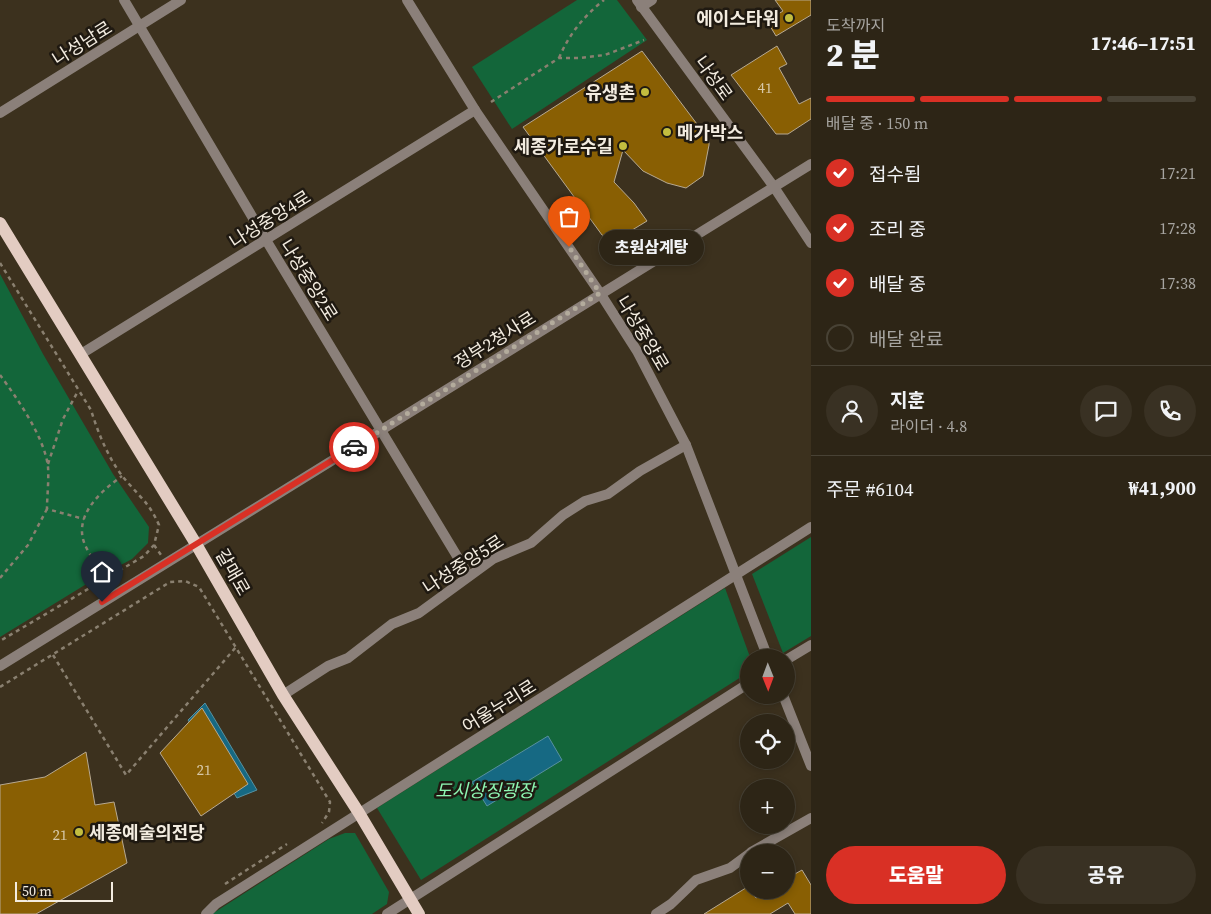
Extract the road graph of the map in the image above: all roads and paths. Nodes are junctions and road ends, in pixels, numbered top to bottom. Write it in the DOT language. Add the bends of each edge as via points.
graph roads {
  1 [pos="124,0"];
  2 [pos="181,0"];
  3 [pos="407,0"];
  4 [pos="604,0"];
  5 [pos="652,0"];
  6 [pos="639,3"];
  7 [pos="140,26"];
  8 [pos="644,40"];
  9 [pos="559,58"];
  10 [pos="490,102"];
  11 [pos="475,110"];
  12 [pos="0,113"];
  13 [pos="811,164"];
  14 [pos="774,187"];
  15 [pos="0,223"];
  16 [pos="266,240"];
  17 [pos="811,243"];
  18 [pos="0,263"];
  19 [pos="600,293"];
  20 [pos="81,354"];
  21 [pos="0,375"];
  22 [pos="78,390"];
  23 [pos="382,430"];
  24 [pos="686,445"];
  25 [pos="48,466"];
  26 [pos="123,476"];
  27 [pos="46,509"];
  28 [pos="84,519"];
  29 [pos="811,527"];
  30 [pos="196,544"];
  31 [pos="469,576"];
  32 [pos="735,576"];
  33 [pos="106,577"];
  34 [pos="0,578"];
  35 [pos="0,641"];
  36 [pos="811,645"];
  37 [pos="236,647"];
  38 [pos="764,649"];
  39 [pos="53,655"];
  40 [pos="795,655"];
  41 [pos="0,666"];
  42 [pos="0,688"];
  43 [pos="740,689"];
  44 [pos="283,695"];
  45 [pos="787,704"];
  46 [pos="811,766"];
  47 [pos="359,813"];
  48 [pos="811,818"];
  49 [pos="322,823"];
  50 [pos="288,843"];
  51 [pos="766,844"];
  52 [pos="740,860"];
  53 [pos="220,888"];
  54 [pos="410,900"];
  55 [pos="206,914"];
  56 [pos="387,914"];
  57 [pos="419,914"];
  58 [pos="656,914"];
  1 -- 7 [label="street, 나성중앙2로"];
  2 -- 7 [label="street, 나성남로"];
  3 -- 11 [label="street, 나성중앙로"];
  4 -- 9 [label="path" via="579,23"];
  5 -- 6 [label="street, 나성로"];
  6 -- 14 [label="street, 나성로"];
  7 -- 12 [label="street, 나성남로"];
  7 -- 16 [label="street, 나성중앙2로"];
  8 -- 9 [label="path" via="605,55"];
  9 -- 10 [label="path"];
  11 -- 16 [label="street, 나성중앙4로"];
  11 -- 19 [label="street, 나성중앙로"];
  13 -- 14 [label="street, 정부2청사로"];
  14 -- 17 [label="street, 나성로"];
  14 -- 19 [label="street, 정부2청사로"];
  15 -- 20 [label="main road, 갈매로"];
  16 -- 20 [label="street, 나성중앙4로"];
  16 -- 23 [label="street, 나성중앙2로"];
  18 -- 22 [label="path"];
  19 -- 23 [label="street, 정부2청사로"];
  19 -- 24 [label="street, 나성중앙로" via="637,351"];
  20 -- 30 [label="main road, 갈매로"];
  21 -- 25 [label="path" via="31,425"];
  22 -- 25 [label="path" via="63,419"];
  22 -- 26 [label="path" via="92,410 98,433"];
  23 -- 30 [label="street, 정부2청사로"];
  23 -- 31 [label="street, 나성중앙2로"];
  24 -- 31 [label="street, 나성중앙5로" via="608,494 585,501 531,543 493,559"];
  24 -- 32 [label="street, 나성중앙로"];
  25 -- 27 [label="path"];
  26 -- 28 [label="path" via="98,494"];
  26 -- 33 [label="path" via="144,497 160,525 154,546 144,556"];
  27 -- 28 [label="path"];
  27 -- 34 [label="path" via="28,545"];
  28 -- 33 [label="path" via="85,545"];
  29 -- 32 [label="street, 어울누리로"];
  30 -- 41 [label="street, 정부2청사로"];
  30 -- 44 [label="main road, 갈매로"];
  31 -- 44 [label="street, 나성중앙5로" via="419,613 392,624 348,658 328,666"];
  32 -- 38 [label="street, 나성중앙로"];
  32 -- 47 [label="street, 어울누리로"];
  33 -- 35 [label="path"];
  36 -- 40 [label="street"];
  37 -- 39 [label="path" via="199,587 176,580"];
  37 -- 39 [label="path" via="126,775"];
  37 -- 49 [label="path" via="330,802 329,812"];
  39 -- 42 [label="path"];
  43 -- 54 [label="street"];
  44 -- 47 [label="main road, 갈매로"];
  45 -- 46 [label="street"];
  47 -- 54 [label="main road, 갈매로"];
  47 -- 55 [label="street, 어울누리로" via="216,904"];
  48 -- 51 [label="street"];
  50 -- 53 [label="path"];
  52 -- 58 [label="street" via="730,868 696,880"];
  54 -- 56 [label="street"];
  54 -- 57 [label="main road, 갈매로"];
}
